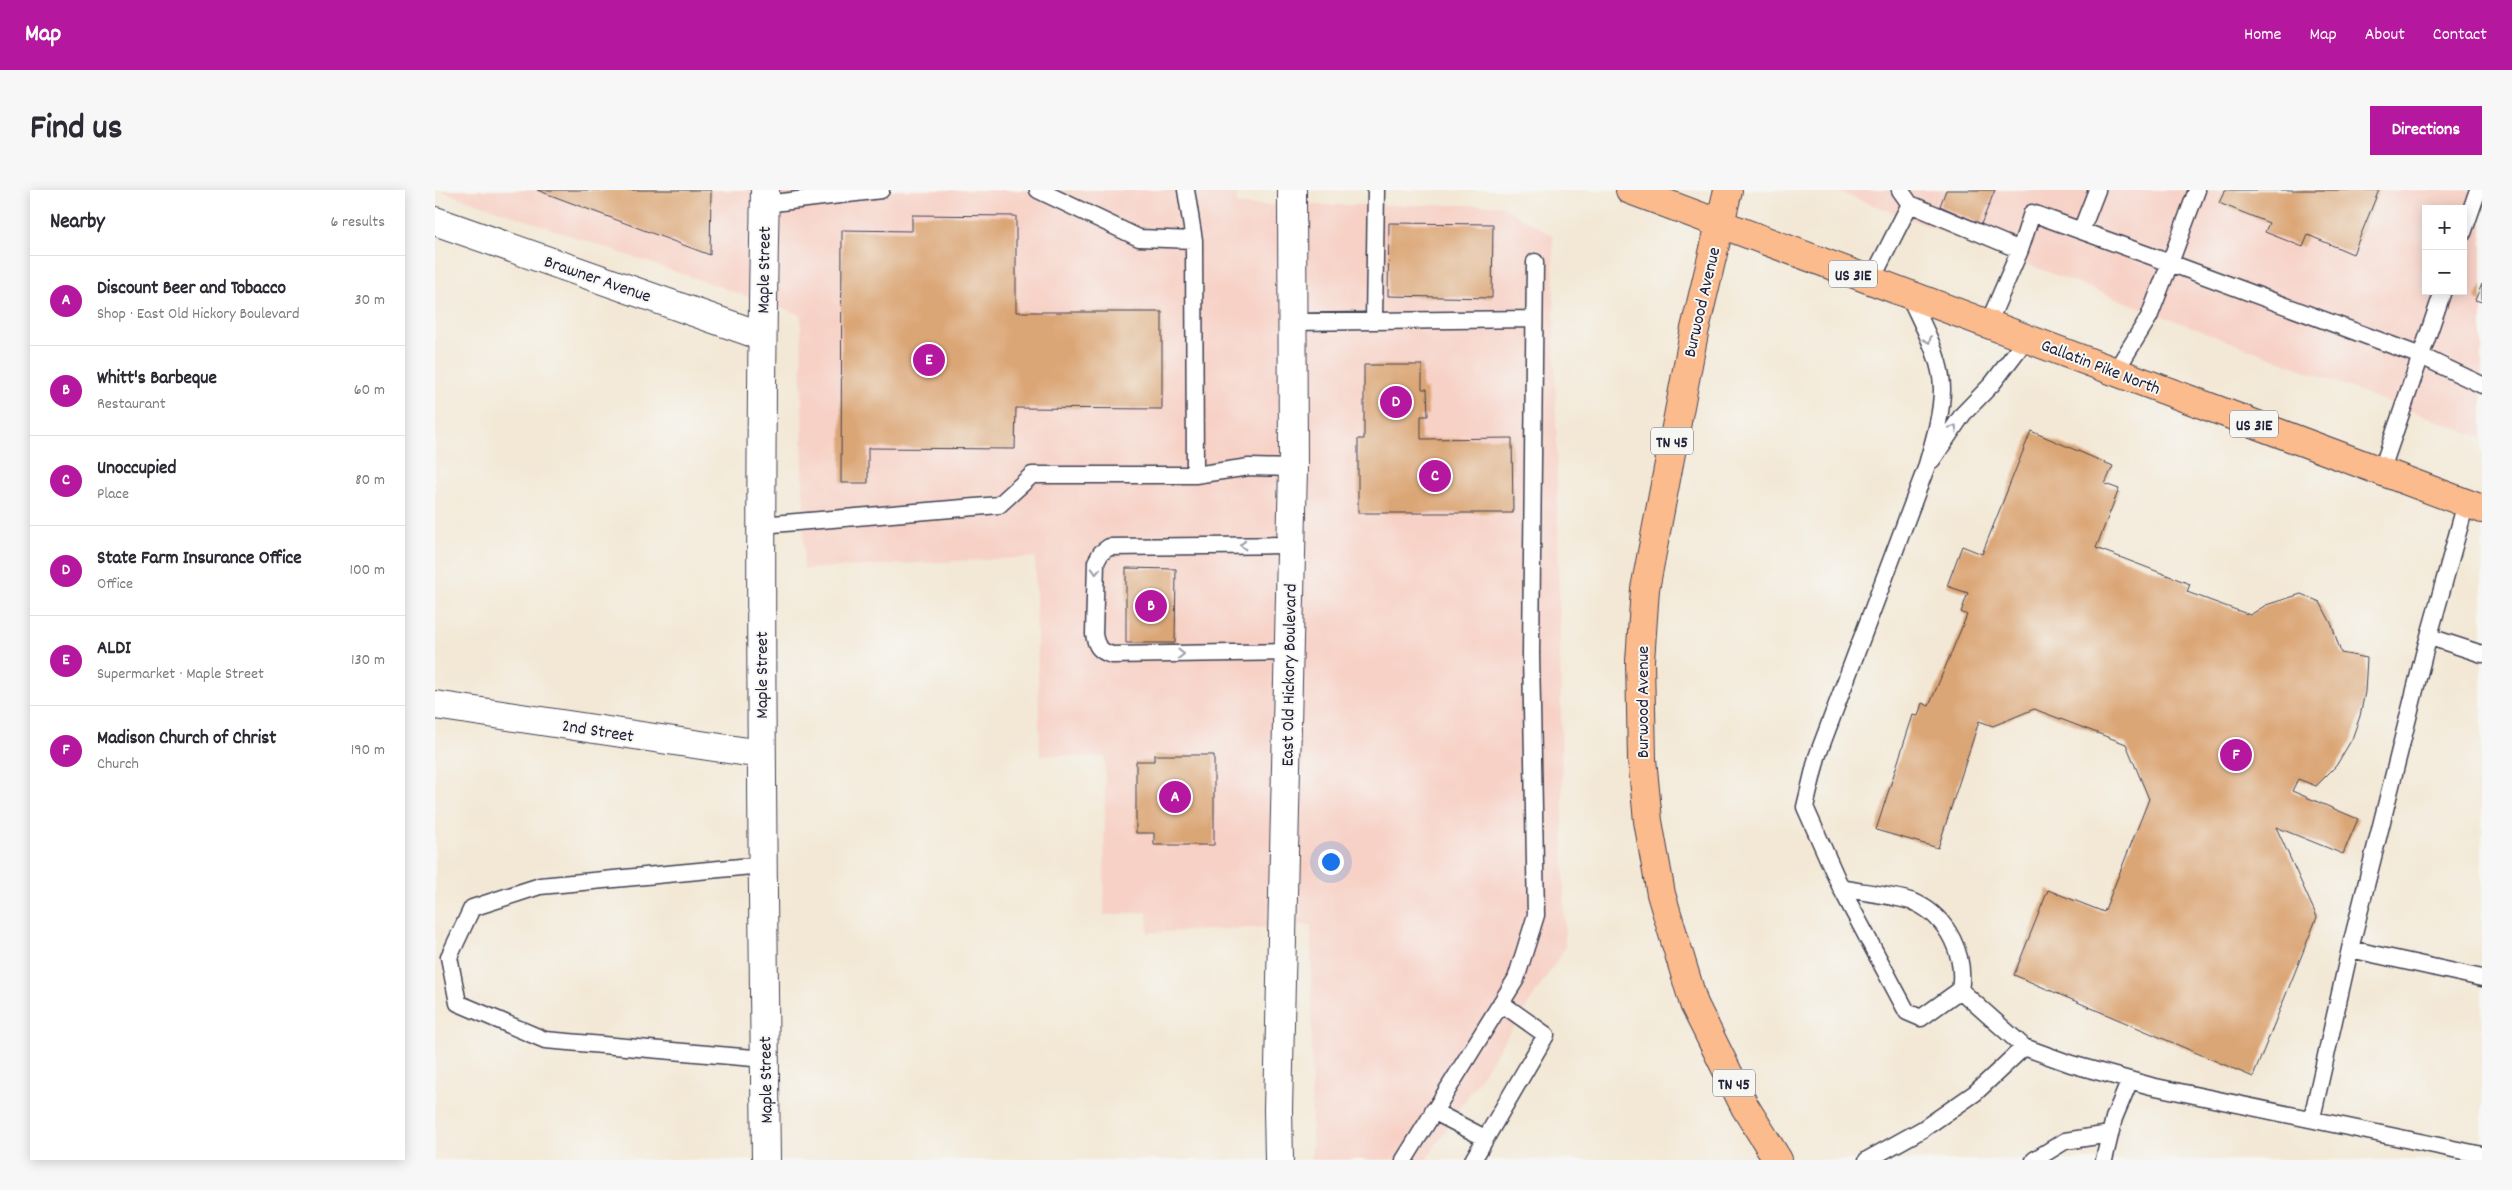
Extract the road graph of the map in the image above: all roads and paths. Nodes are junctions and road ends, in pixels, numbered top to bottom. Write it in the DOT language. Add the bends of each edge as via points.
graph roads {
  1 [pos="873,190"];
  2 [pos="1039,190"];
  3 [pos="1186,190"];
  4 [pos="1292,190"];
  5 [pos="1376,190"];
  6 [pos="1630,190"];
  7 [pos="1728,190"];
  8 [pos="1900,190"];
  9 [pos="2097,190"];
  10 [pos="2197,190"];
  11 [pos="2478,190"];
  12 [pos="765,197"];
  13 [pos="1910,204"];
  14 [pos="435,221"];
  15 [pos="2467,222"];
  16 [pos="1719,223"];
  17 [pos="2081,231"];
  18 [pos="1193,240"];
  19 [pos="2021,250"];
  20 [pos="1535,262"];
  21 [pos="2170,263"];
  22 [pos="1871,280"];
  23 [pos="1909,295"];
  24 [pos="2442,295"];
  25 [pos="1534,319"];
  26 [pos="1375,321"];
  27 [pos="1293,322"];
  28 [pos="1987,324"];
  29 [pos="762,336"];
  30 [pos="2027,338"];
  31 [pos="2421,356"];
  32 [pos="2115,372"];
  33 [pos="2482,384"];
  34 [pos="1293,468"];
  35 [pos="1927,468"];
  36 [pos="2381,472"];
  37 [pos="1195,475"];
  38 [pos="2474,506"];
  39 [pos="761,525"];
  40 [pos="1291,545"];
  41 [pos="2430,637"];
  42 [pos="1289,652"];
  43 [pos="2482,654"];
  44 [pos="435,705"];
  45 [pos="761,754"];
  46 [pos="763,865"];
  47 [pos="1841,888"];
  48 [pos="2350,949"];
  49 [pos="2482,978"];
  50 [pos="1960,990"];
  51 [pos="1501,1004"];
  52 [pos="2025,1047"];
  53 [pos="765,1059"];
  54 [pos="2130,1080"];
  55 [pos="1433,1111"];
  56 [pos="2312,1118"];
  57 [pos="2110,1134"];
  58 [pos="1485,1138"];
  59 [pos="2482,1155"];
  60 [pos="1407,1159"];
  61 [pos="766,1160"];
  62 [pos="1279,1160"];
  63 [pos="1473,1160"];
  64 [pos="1778,1160"];
  65 [pos="1867,1160"];
  66 [pos="2034,1160"];
  67 [pos="2104,1160"];
  1 -- 12 [label="lane"];
  2 -- 18 [label="lane" via="1139,238"];
  3 -- 18 [label="lane"];
  4 -- 27 [label="street, East Old Hickory Boulevard"];
  5 -- 26 [label="lane"];
  6 -- 16 [label="main road, US 31E"];
  7 -- 16 [label="main road, TN 45"];
  8 -- 13 [label="lane"];
  9 -- 17 [label="lane"];
  10 -- 21 [label="lane"];
  11 -- 15 [label="lane"];
  12 -- 29 [label="street, Maple Street"];
  13 -- 19 [label="lane"];
  13 -- 22 [label="lane"];
  14 -- 29 [label="street, Brawner Avenue"];
  16 -- 22 [label="main road, Gallatin Pike North / US 31E"];
  16 -- 64 [label="main road, Burwood Avenue / TN 45" via="1694,333 1645,589 1640,662 1642,759 1648,821 1661,894 1694,1004 1745,1107"];
  17 -- 19 [label="lane" via="2032,214"];
  17 -- 21 [label="lane"];
  18 -- 37 [label="lane"];
  19 -- 28 [label="lane"];
  20 -- 25 [label="lane"];
  21 -- 31 [label="lane"];
  21 -- 32 [label="lane" via="2149,317"];
  22 -- 23 [label="main road, Gallatin Pike North / US 31E"];
  23 -- 28 [label="main road, Gallatin Pike North / US 31E"];
  23 -- 35 [label="lane, one-way" via="1937,362 1942,388"];
  24 -- 31 [label="lane"];
  25 -- 26 [label="lane"];
  25 -- 51 [label="lane" via="1531,654 1536,915 1516,979"];
  26 -- 27 [label="lane"];
  27 -- 34 [label="street, East Old Hickory Boulevard"];
  28 -- 30 [label="main road, Gallatin Pike North / US 31E"];
  29 -- 39 [label="street, Maple Street"];
  30 -- 32 [label="main road, Gallatin Pike North / US 31E"];
  35 -- 30 [label="lane, one-way" via="1963,414 1992,384"];
  31 -- 33 [label="lane"];
  31 -- 36 [label="lane"];
  32 -- 36 [label="main road, Gallatin Pike North / US 31E"];
  34 -- 37 [label="lane" via="1249,467"];
  34 -- 40 [label="street, East Old Hickory Boulevard"];
  35 -- 47 [label="lane" via="1817,757 1805,807"];
  36 -- 38 [label="main road, Gallatin Pike North / US 31E"];
  37 -- 39 [label="lane" via="1032,475 999,505"];
  38 -- 41 [label="lane"];
  39 -- 45 [label="street, Maple Street"];
  40 -- 42 [label="street, East Old Hickory Boulevard"];
  40 -- 42 [label="lane, one-way" via="1109,548 1096,562 1094,634 1096,645 1112,655"];
  41 -- 43 [label="lane"];
  41 -- 48 [label="lane"];
  42 -- 62 [label="street, East Old Hickory Boulevard"];
  44 -- 45 [label="street, 2nd Street"];
  45 -- 46 [label="street, Maple Street"];
  46 -- 53 [label="street, Maple Street"];
  46 -- 53 [label="lane" via="540,886 472,908 449,957 459,1003 545,1040"];
  47 -- 50 [label="lane" via="1916,903 1936,917 1952,937 1961,961"];
  47 -- 50 [label="lane" via="1907,1012 1921,1018"];
  48 -- 49 [label="lane"];
  48 -- 56 [label="lane"];
  50 -- 52 [label="lane"];
  51 -- 55 [label="lane"];
  51 -- 58 [label="lane" via="1546,1035"];
  52 -- 54 [label="lane"];
  52 -- 65 [label="lane" via="1975,1092 1923,1129"];
  53 -- 61 [label="street, Maple Street"];
  54 -- 56 [label="lane"];
  54 -- 57 [label="lane" via="2113,1118"];
  55 -- 58 [label="lane"];
  55 -- 60 [label="lane"];
  56 -- 59 [label="lane"];
  57 -- 66 [label="lane" via="2065,1141"];
  57 -- 67 [label="lane"];
  58 -- 63 [label="lane"];
}
